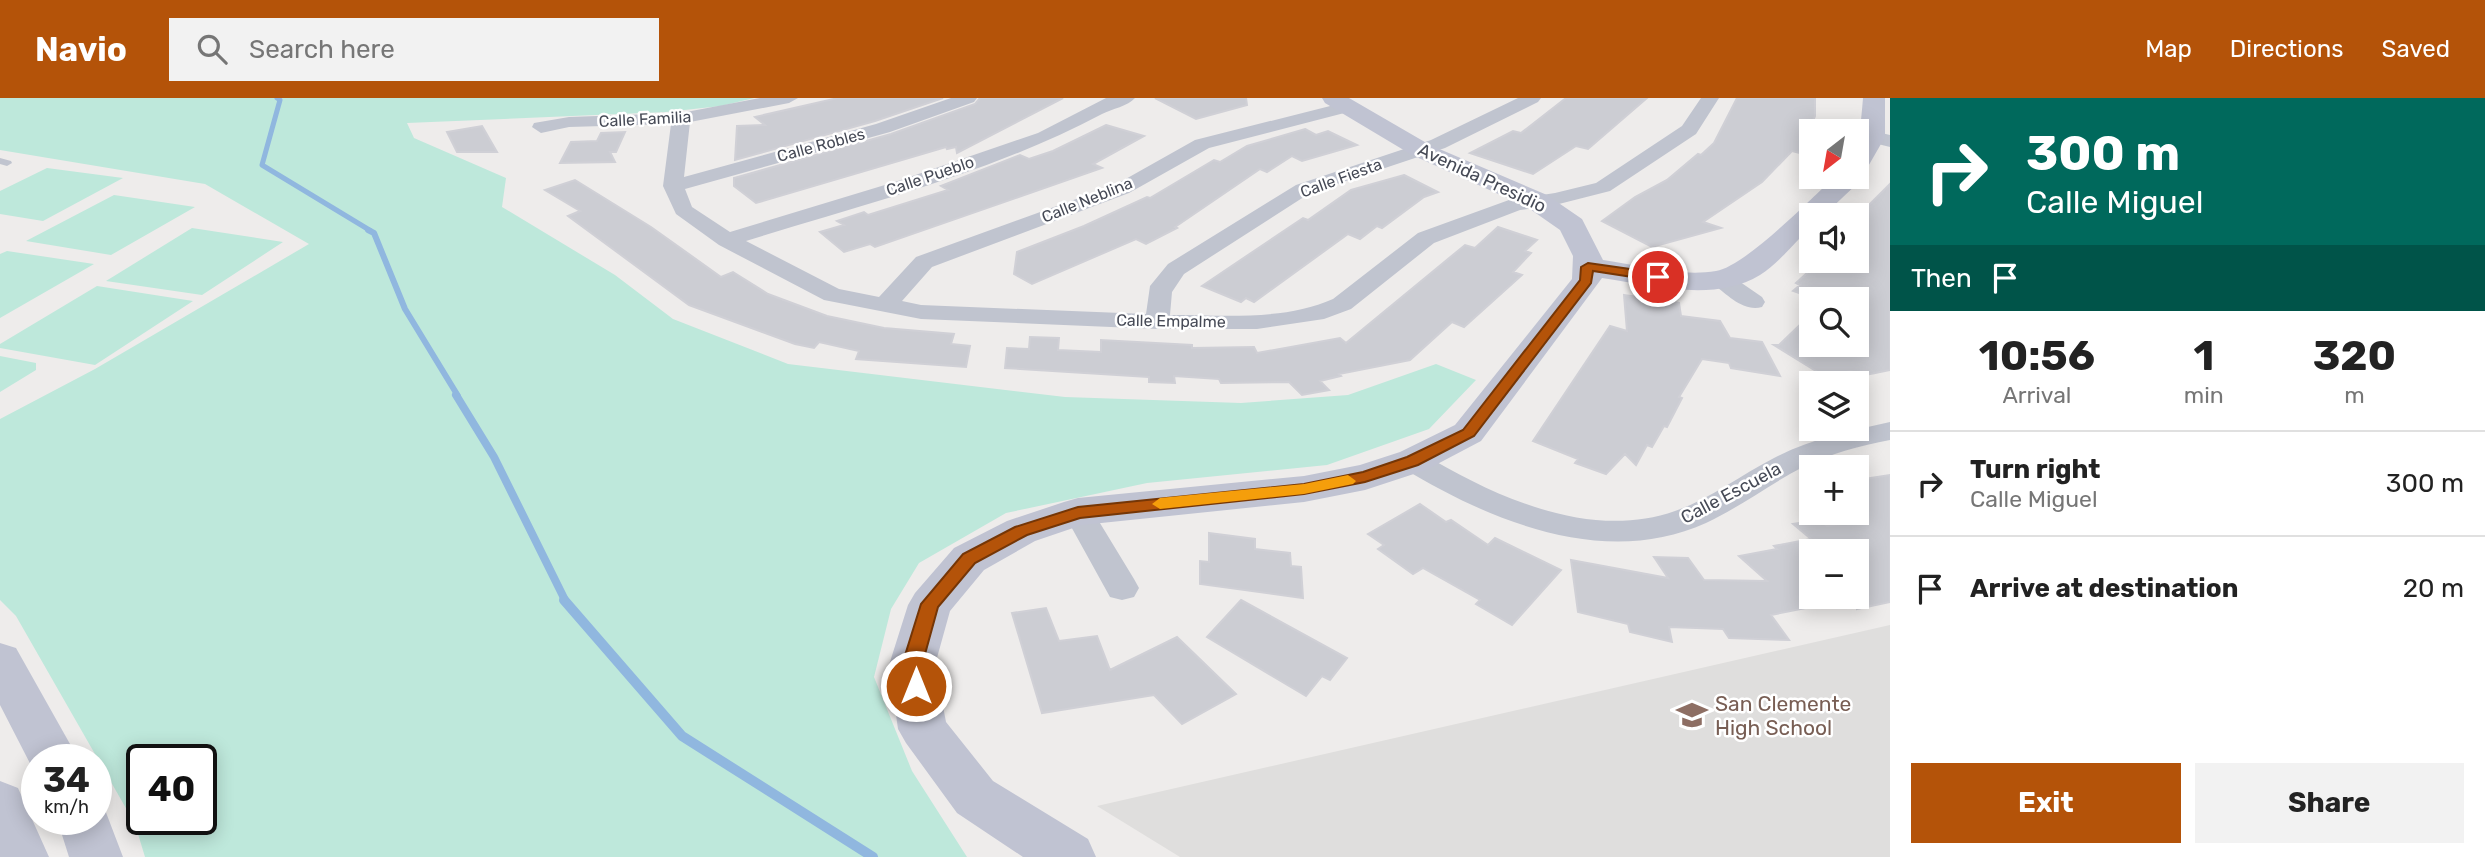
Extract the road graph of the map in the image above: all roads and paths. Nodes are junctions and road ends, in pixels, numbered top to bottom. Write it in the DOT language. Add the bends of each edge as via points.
graph roads {
  1 [pos="789,98"];
  2 [pos="968,98"];
  3 [pos="1126,98"];
  4 [pos="1532,98"];
  5 [pos="1710,98"];
  6 [pos="1874,98"];
  7 [pos="1339,103"];
  8 [pos="681,118"];
  9 [pos="541,127"];
  10 [pos="1882,139"];
  11 [pos="1421,150"];
  12 [pos="1869,153"];
  13 [pos="673,186"];
  14 [pos="1837,189"];
  15 [pos="1537,201"];
  16 [pos="727,240"];
  17 [pos="1588,267"];
  18 [pos="1722,280"];
  19 [pos="1753,302"];
  20 [pos="884,306"];
  21 [pos="1159,322"];
  22 [pos="1890,431"];
  23 [pos="1413,461"];
  24 [pos="1078,512"];
  25 [pos="1122,587"];
  26 [pos="0,661"];
  27 [pos="45,744"];
  28 [pos="0,804"];
  29 [pos="88,835"];
  30 [pos="22,857"];
  31 [pos="96,857"];
  32 [pos="1069,857"];
  1 -- 8 [label="street, Calle Familia"];
  2 -- 13 [label="street, Calle Robles" via="883,128"];
  3 -- 16 [label="street, Calle Pueblo" via="1045,137"];
  4 -- 11 [label="street, Calle Fiesta"];
  5 -- 15 [label="street, Calle Empalme" via="1689,130 1603,187"];
  6 -- 10 [label="street"];
  7 -- 11 [label="street, Avenida Presidio"];
  7 -- 20 [label="street, Calle Neblina" via="1202,144 1122,188 924,262"];
  8 -- 9 [label="street, Calle Familia"];
  8 -- 13 [label="street"];
  10 -- 12 [label="street"];
  11 -- 15 [label="street, Avenida Presidio"];
  11 -- 21 [label="street, Calle Fiesta" via="1303,189 1176,268 1157,295"];
  13 -- 16 [label="street, Calle Empalme" via="682,210"];
  14 -- 18 [label="street" via="1751,268"];
  15 -- 17 [label="street, Avenida Presidio" via="1572,225 1588,256"];
  15 -- 21 [label="street, Calle Empalme" via="1516,204 1426,238 1342,304 1324,312 1256,322"];
  16 -- 20 [label="street, Calle Empalme" via="832,295"];
  17 -- 18 [label="street" via="1679,280"];
  17 -- 23 [label="street" via="1587,280 1468,433"];
  18 -- 19 [label="street"];
  20 -- 21 [label="street, Calle Empalme" via="921,312"];
  22 -- 23 [label="street, Calle Escuela" via="1811,453 1680,522 1630,531 1566,525 1524,514 1452,484"];
  23 -- 24 [label="street" via="1365,477 1304,489"];
  24 -- 25 [label="street"];
  24 -- 32 [label="street" via="1021,531 969,559 930,604 912,665 923,729 975,797"];
  26 -- 27 [label="street"];
  28 -- 30 [label="street"];
  29 -- 31 [label="street"];
}
